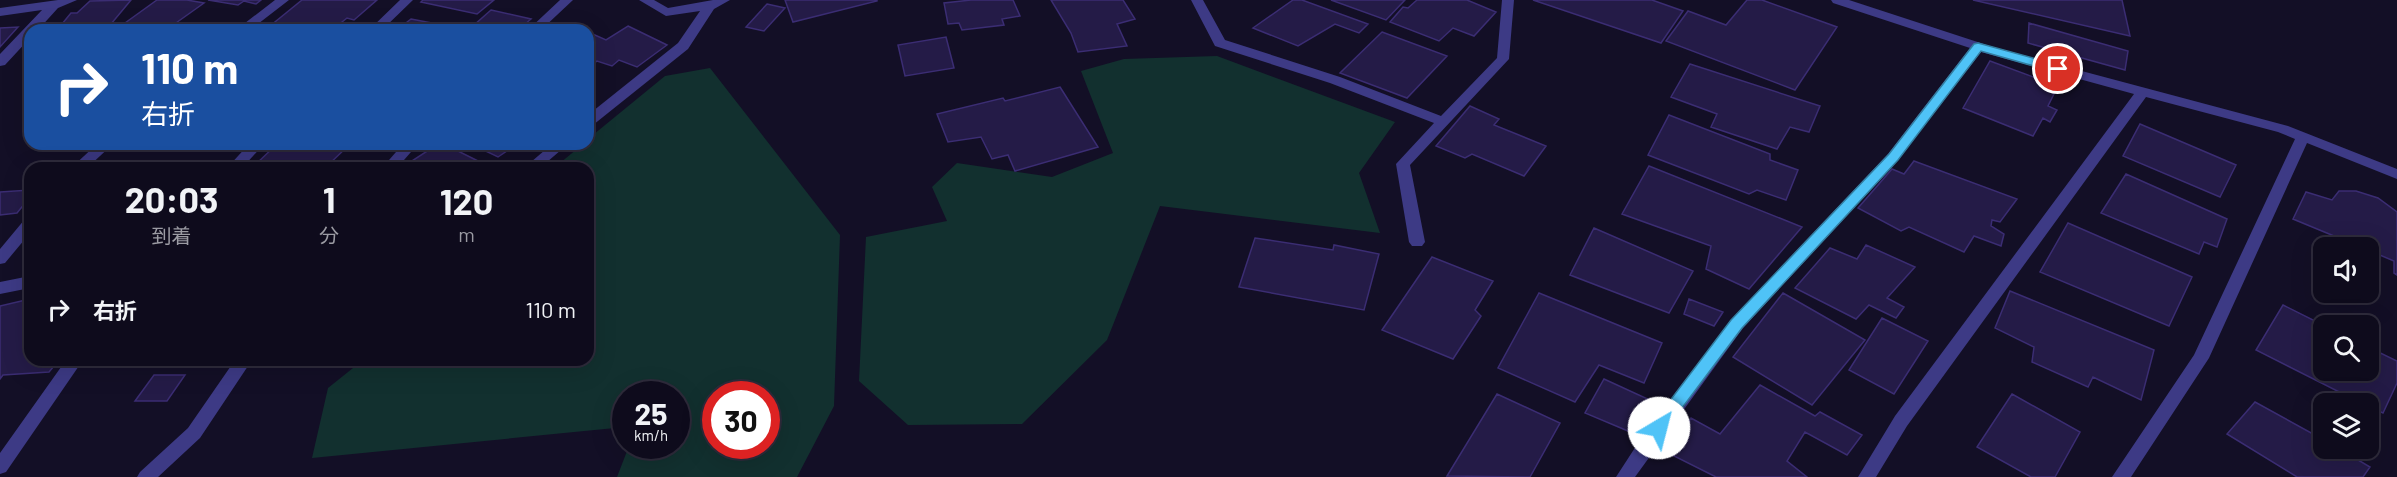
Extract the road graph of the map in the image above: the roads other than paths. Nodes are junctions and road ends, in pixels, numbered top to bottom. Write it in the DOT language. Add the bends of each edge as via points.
graph roads {
  1 [pos="71,0"];
  2 [pos="283,0"];
  3 [pos="407,0"];
  4 [pos="567,0"];
  5 [pos="645,0"];
  6 [pos="724,0"];
  7 [pos="1197,0"];
  8 [pos="1508,0"];
  9 [pos="1837,0"];
  10 [pos="54,5"];
  11 [pos="709,6"];
  12 [pos="0,12"];
  13 [pos="36,24"];
  14 [pos="250,24"];
  15 [pos="381,24"];
  16 [pos="541,24"];
  17 [pos="24,36"];
  18 [pos="1978,47"];
  19 [pos="0,62"];
  20 [pos="2143,91"];
  21 [pos="594,117"];
  22 [pos="1444,122"];
  23 [pos="2303,136"];
  24 [pos="99,150"];
  25 [pos="251,150"];
  26 [pos="406,150"];
  27 [pos="554,150"];
  28 [pos="85,162"];
  29 [pos="240,162"];
  30 [pos="394,162"];
  31 [pos="538,162"];
  32 [pos="2397,174"];
  33 [pos="24,230"];
  34 [pos="1417,242"];
  35 [pos="0,259"];
  36 [pos="24,283"];
  37 [pos="0,288"];
  38 [pos="71,366"];
  39 [pos="240,366"];
  40 [pos="0,467"];
  41 [pos="146,477"];
  42 [pos="1625,477"];
  43 [pos="1867,477"];
  44 [pos="2121,477"];
  1 -- 10 [label="street"];
  2 -- 14 [label="street"];
  3 -- 15 [label="street"];
  4 -- 16 [label="street"];
  5 -- 11 [label="street" via="666,12"];
  6 -- 11 [label="street"];
  7 -- 22 [label="street" via="1220,43 1335,80"];
  8 -- 22 [label="street" via="1503,59"];
  9 -- 18 [label="street"];
  10 -- 12 [label="street"];
  10 -- 13 [label="street"];
  11 -- 21 [label="street" via="683,46"];
  17 -- 19 [label="street"];
  18 -- 20 [label="street"];
  18 -- 42 [label="street" via="1893,157 1737,324"];
  20 -- 23 [label="street"];
  20 -- 43 [label="street" via="1901,421"];
  22 -- 34 [label="street" via="1403,164"];
  23 -- 32 [label="street"];
  23 -- 44 [label="street" via="2201,358"];
  24 -- 28 [label="street"];
  25 -- 29 [label="street"];
  26 -- 30 [label="street"];
  27 -- 31 [label="street"];
  33 -- 35 [label="street"];
  36 -- 37 [label="street"];
  38 -- 40 [label="street"];
  39 -- 41 [label="street" via="194,433"];
}
